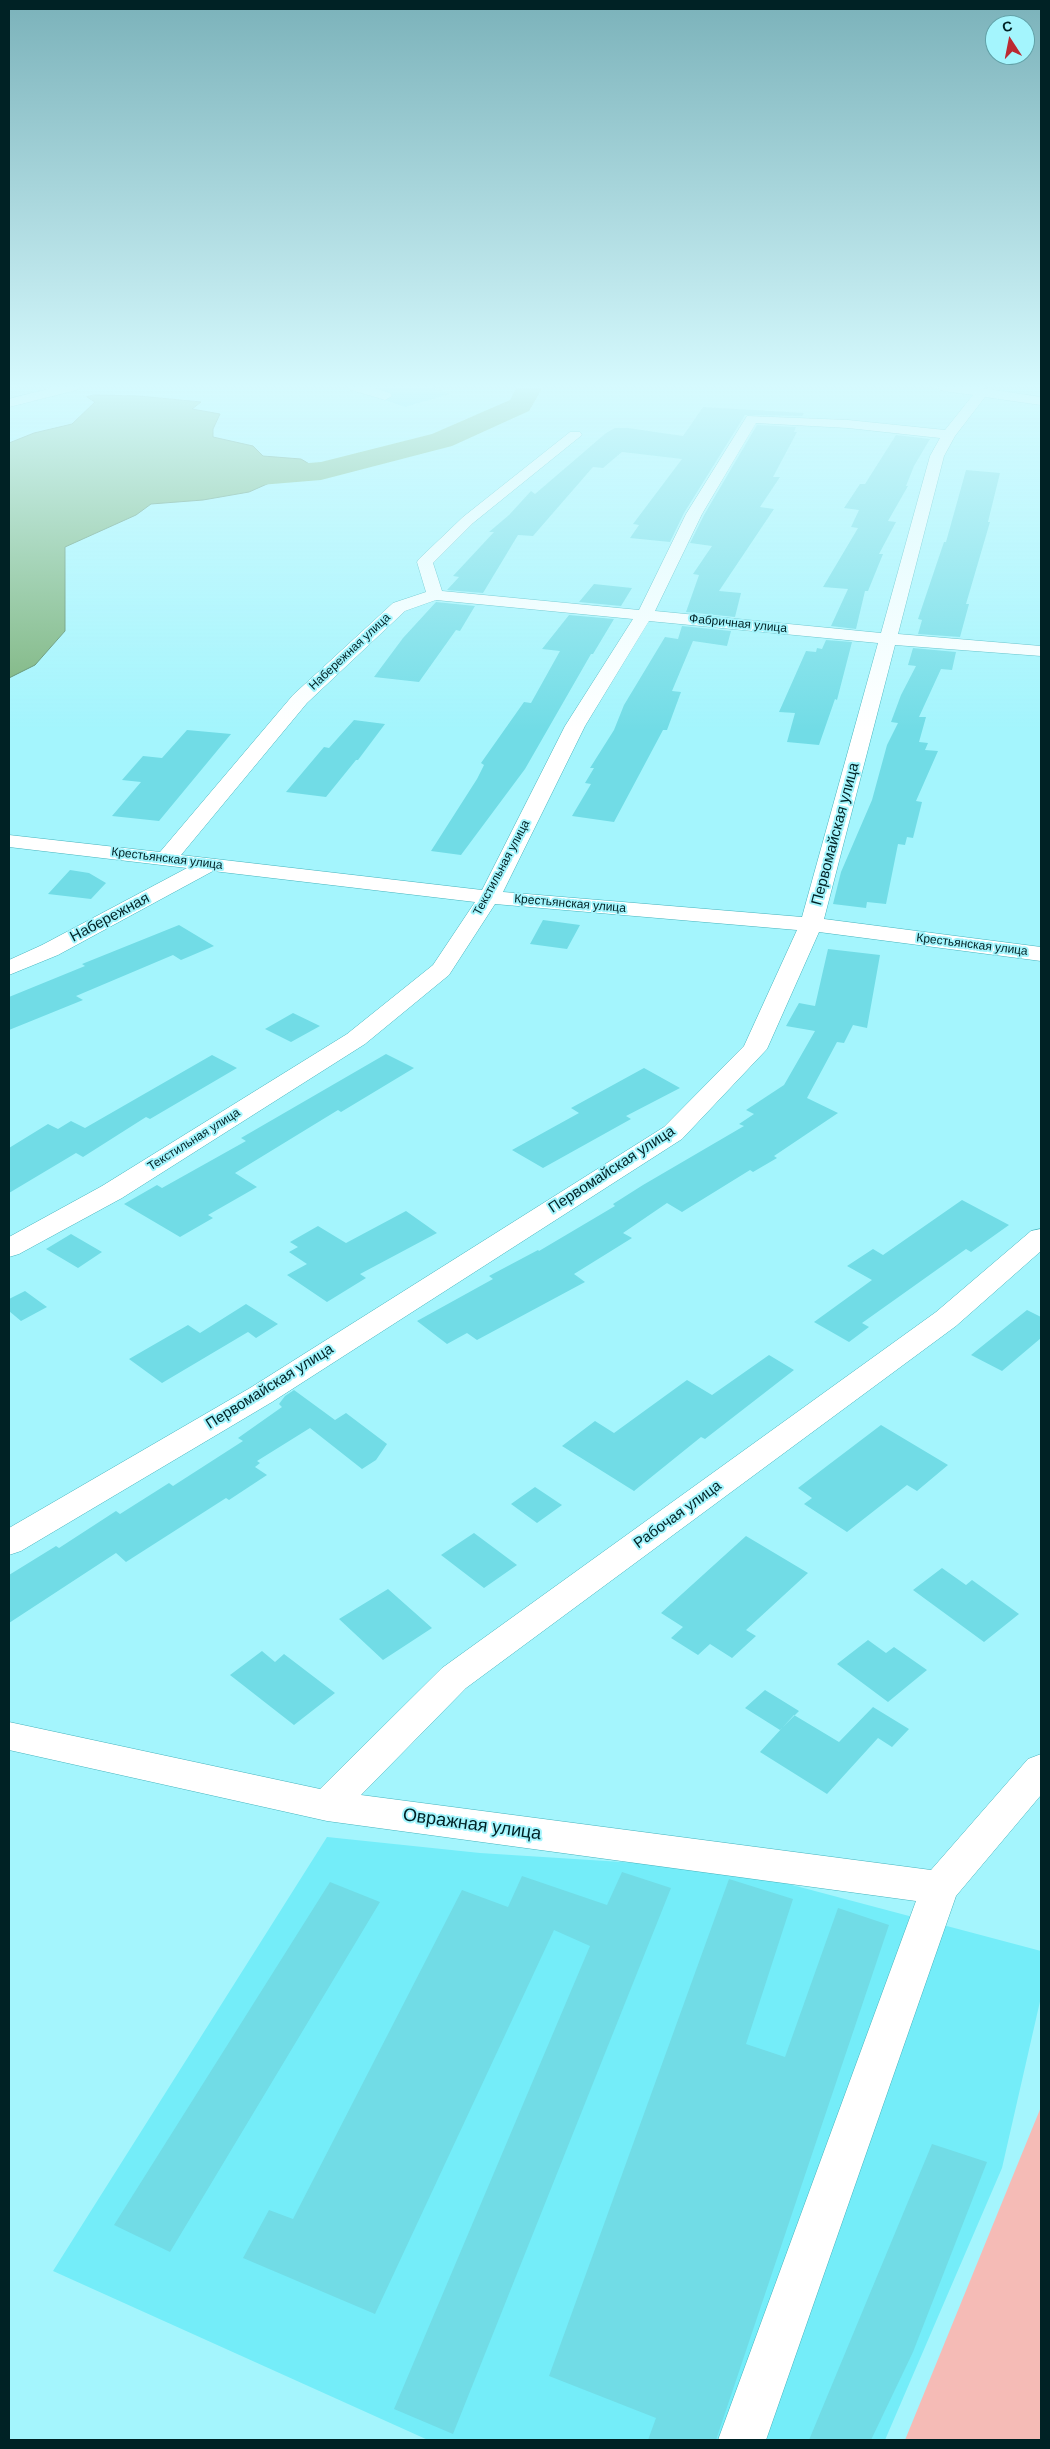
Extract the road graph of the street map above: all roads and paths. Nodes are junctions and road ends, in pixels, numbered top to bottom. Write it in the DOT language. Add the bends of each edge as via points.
graph roads {
  1 [pos="492,501"];
  2 [pos="702,501"];
  3 [pos="925,501"];
  4 [pos="435,595"];
  5 [pos="645,614"];
  6 [pos="888,639"];
  7 [pos="1041,651"];
  8 [pos="9,841"];
  9 [pos="168,858"];
  10 [pos="209,865"];
  11 [pos="489,897"];
  12 [pos="811,924"];
  13 [pos="1041,954"];
  14 [pos="9,968"];
  15 [pos="1041,1237"];
  16 [pos="9,1248"];
  17 [pos="9,1543"];
  18 [pos="9,1736"];
  19 [pos="1041,1768"];
  20 [pos="327,1806"];
  21 [pos="940,1888"];
  22 [pos="742,2440"];
  1 -- 4 [label="street" via="425,562"];
  2 -- 5 [label="street, Текстильная улица"];
  3 -- 6 [label="street, Первомайская улица"];
  4 -- 5 [label="street, Фабричная улица"];
  4 -- 9 [label="street, Набережная улица" via="399,607 300,699"];
  5 -- 6 [label="street, Фабричная улица"];
  5 -- 11 [label="street, Текстильная улица" via="575,726"];
  6 -- 7 [label="street, Фабричная улица"];
  6 -- 12 [label="street, Первомайская улица"];
  8 -- 9 [label="street, Крестьянская улица"];
  9 -- 10 [label="street, Крестьянская улица"];
  10 -- 11 [label="street, Крестьянская улица"];
  10 -- 14 [label="street, Набережная" via="50,950"];
  11 -- 12 [label="street, Крестьянская улица"];
  11 -- 16 [label="street, Текстильная улица" via="441,970 356,1039 112,1192"];
  12 -- 13 [label="street, Крестьянская улица"];
  12 -- 17 [label="street, Первомайская улица" via="755,1050 673,1133 261,1395"];
  15 -- 20 [label="street, Рабочая улица" via="946,1319 454,1678"];
  18 -- 20 [label="street, Овражная улица"];
  19 -- 21 [label="street"];
  20 -- 21 [label="street, Овражная улица"];
  21 -- 22 [label="street"];
}
